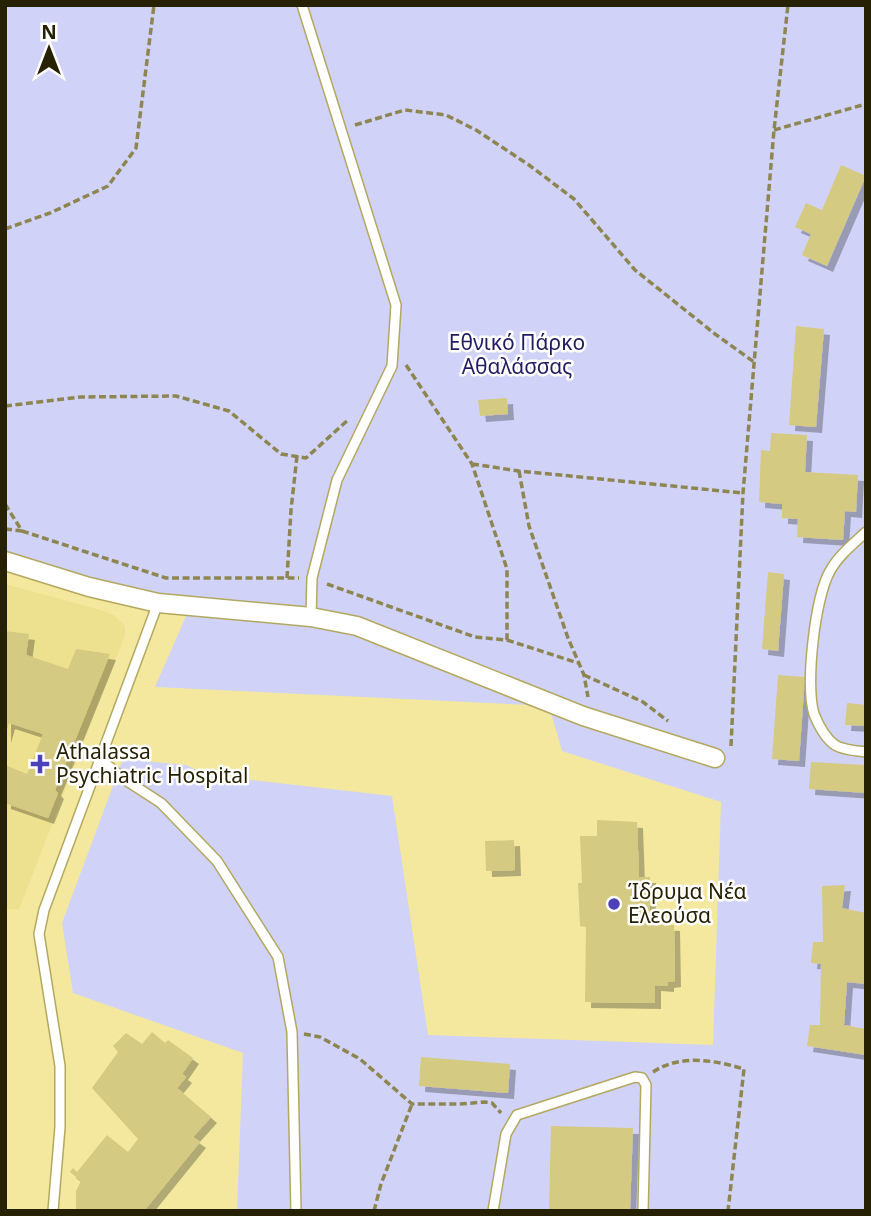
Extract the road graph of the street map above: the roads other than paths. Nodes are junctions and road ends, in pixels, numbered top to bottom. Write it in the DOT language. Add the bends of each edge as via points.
graph roads {
  1 [pos="302,5"];
  2 [pos="866,532"];
  3 [pos="5,561"];
  4 [pos="158,603"];
  5 [pos="311,617"];
  6 [pos="866,752"];
  7 [pos="100,758"];
  8 [pos="715,758"];
  9 [pos="53,1211"];
  10 [pos="296,1211"];
  11 [pos="493,1211"];
  12 [pos="643,1211"];
  1 -- 5 [label="lane" via="396,305 392,366 337,480 312,578"];
  2 -- 6 [label="lane" via="830,571 821,592 810,660 813,712 822,730 834,744"];
  3 -- 4 [label="street"];
  4 -- 5 [label="street"];
  4 -- 7 [label="lane"];
  5 -- 8 [label="street" via="357,626 583,716"];
  7 -- 9 [label="lane" via="39,934 60,1066"];
  7 -- 10 [label="lane" via="161,803 217,861 278,957 292,1032"];
  11 -- 12 [label="lane" via="503,1145 517,1115 635,1077 646,1085"];
}
